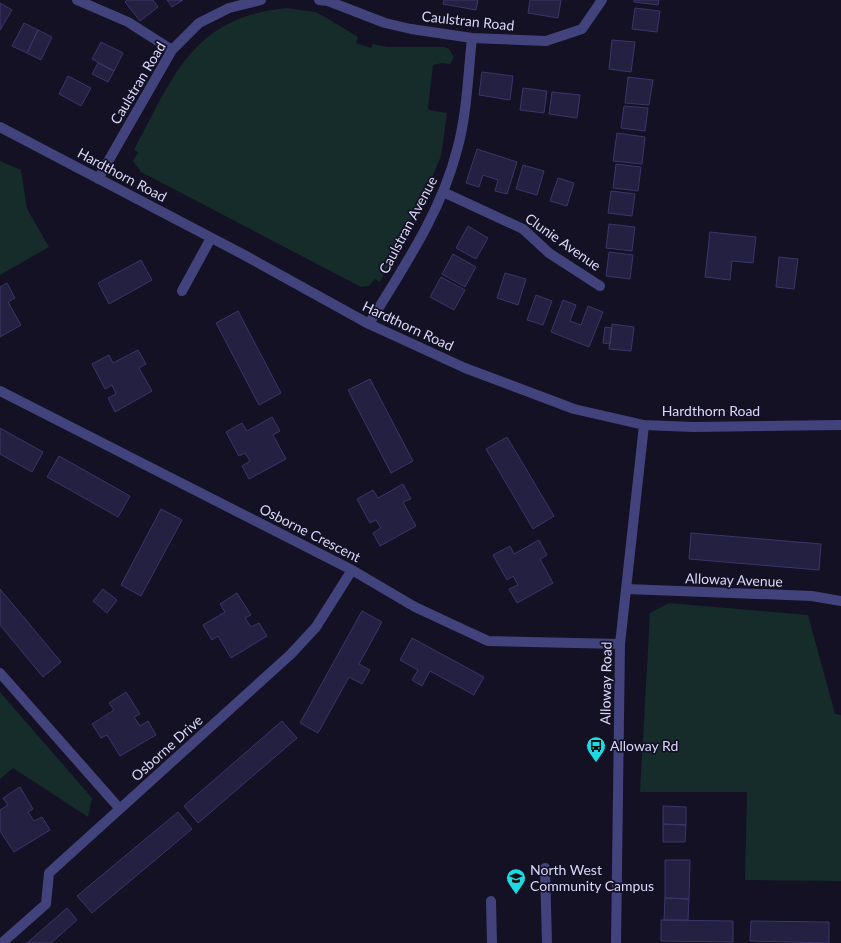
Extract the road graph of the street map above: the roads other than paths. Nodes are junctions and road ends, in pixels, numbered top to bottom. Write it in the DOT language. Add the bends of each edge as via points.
graph roads {
  1 [pos="78,0"];
  2 [pos="261,0"];
  3 [pos="319,0"];
  4 [pos="602,0"];
  5 [pos="472,38"];
  6 [pos="172,50"];
  7 [pos="0,127"];
  8 [pos="98,179"];
  9 [pos="443,192"];
  10 [pos="211,238"];
  11 [pos="600,286"];
  12 [pos="182,291"];
  13 [pos="369,324"];
  14 [pos="0,391"];
  15 [pos="644,424"];
  16 [pos="841,425"];
  17 [pos="352,570"];
  18 [pos="626,589"];
  19 [pos="841,601"];
  20 [pos="620,644"];
  21 [pos="0,673"];
  22 [pos="120,810"];
  23 [pos="545,868"];
  24 [pos="492,900"];
  25 [pos="3,942"];
  26 [pos="492,943"];
  27 [pos="547,943"];
  28 [pos="616,943"];
  1 -- 6 [label="street" via="128,22"];
  2 -- 6 [label="street, Caulstran Road" via="229,8 199,23"];
  3 -- 5 [label="street, Caulstran Road" via="404,28"];
  4 -- 5 [label="street, Caulstran Road" via="582,29 546,41"];
  5 -- 9 [label="street, Caulstran Avenue" via="458,150"];
  6 -- 8 [label="street, Caulstran Road"];
  7 -- 8 [label="street, Hardthorn Road"];
  8 -- 10 [label="street, Hardthorn Road"];
  9 -- 11 [label="street, Clunie Avenue" via="523,229 549,253"];
  9 -- 13 [label="street, Caulstran Avenue"];
  10 -- 12 [label="street"];
  10 -- 13 [label="street, Hardthorn Road"];
  13 -- 15 [label="street, Hardthorn Road" via="465,368 567,406"];
  14 -- 17 [label="street, Osborne Crescent"];
  15 -- 16 [label="street, Hardthorn Road" via="693,427"];
  15 -- 18 [label="street, Alloway Road"];
  17 -- 20 [label="street, Osborne Crescent" via="415,607 488,641"];
  17 -- 22 [label="street, Osborne Drive" via="316,627 292,654"];
  18 -- 19 [label="street, Alloway Avenue" via="812,596"];
  18 -- 20 [label="street, Alloway Road"];
  20 -- 28 [label="street, Alloway Road"];
  21 -- 22 [label="street"];
  22 -- 25 [label="street, Osborne Drive" via="49,873 46,904"];
  23 -- 27 [label="street"];
  24 -- 26 [label="street"];
}
